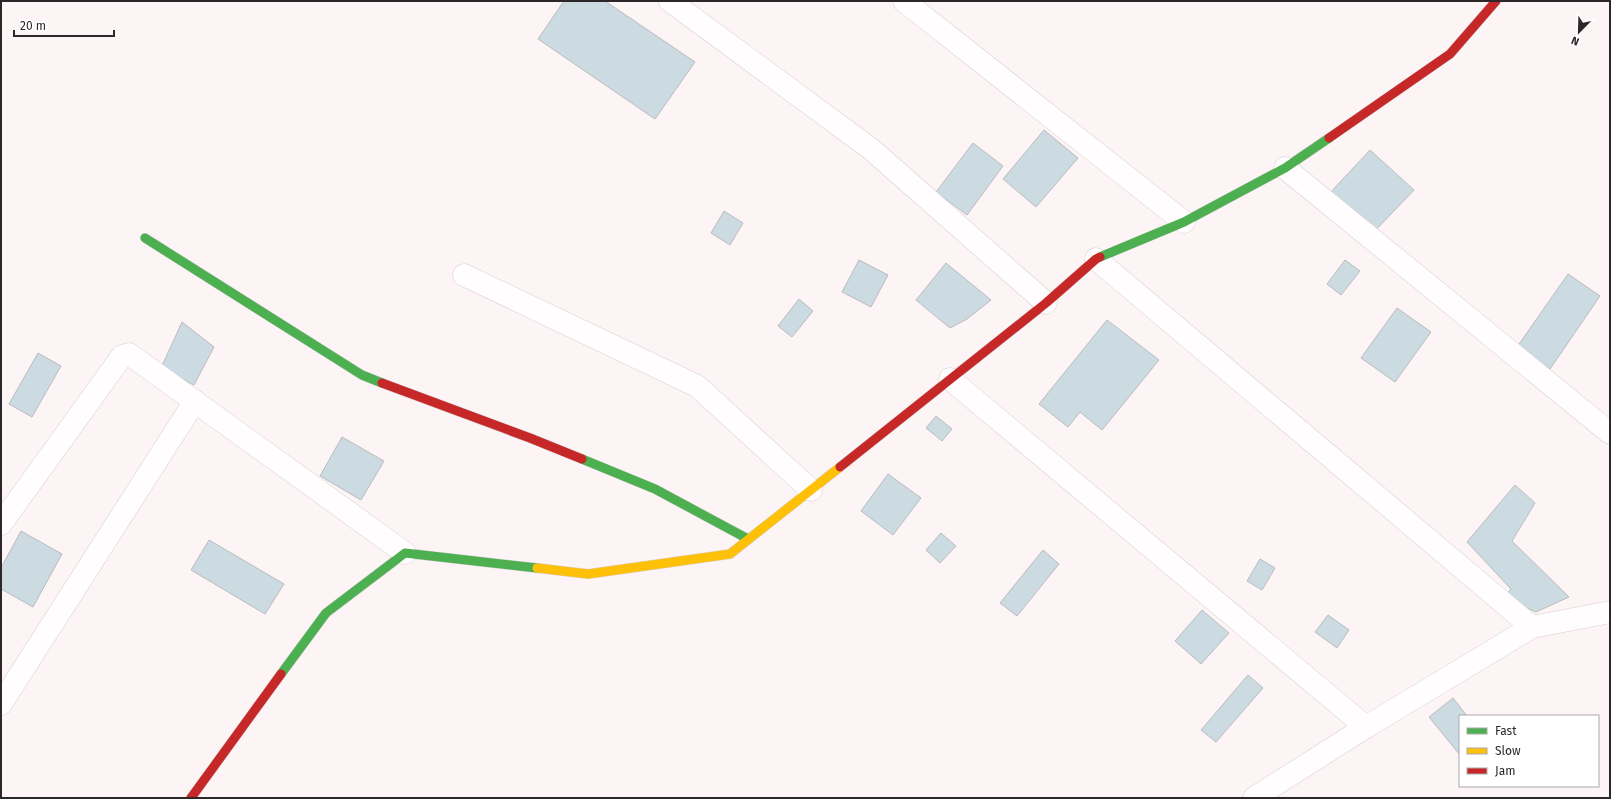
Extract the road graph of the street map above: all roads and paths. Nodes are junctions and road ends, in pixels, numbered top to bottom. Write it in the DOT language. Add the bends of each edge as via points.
graph roads {
  1 [pos="670,1"];
  2 [pos="904,1"];
  3 [pos="1496,1"];
  4 [pos="1285,168"];
  5 [pos="1184,222"];
  6 [pos="145,238"];
  7 [pos="1096,259"];
  8 [pos="464,275"];
  9 [pos="1046,303"];
  10 [pos="950,379"];
  11 [pos="195,401"];
  12 [pos="1610,433"];
  13 [pos="811,490"];
  14 [pos="1,524"];
  15 [pos="748,539"];
  16 [pos="405,553"];
  17 [pos="1610,612"];
  18 [pos="1532,627"];
  19 [pos="1,704"];
  20 [pos="1366,727"];
  21 [pos="191,798"];
  22 [pos="1254,798"];
  1 -- 9 [label="street" via="871,149"];
  2 -- 5 [label="street"];
  3 -- 4 [label="street" via="1450,54"];
  4 -- 5 [label="street"];
  4 -- 12 [label="street"];
  5 -- 7 [label="street"];
  6 -- 15 [label="street" via="362,375 656,489"];
  7 -- 9 [label="street"];
  7 -- 18 [label="street"];
  8 -- 13 [label="street" via="697,386"];
  9 -- 10 [label="street"];
  10 -- 13 [label="street"];
  10 -- 20 [label="street"];
  11 -- 14 [label="street" via="132,356 125,354"];
  11 -- 16 [label="street"];
  11 -- 19 [label="street"];
  13 -- 15 [label="street"];
  15 -- 16 [label="street" via="730,554 588,574"];
  16 -- 21 [label="street" via="326,613"];
  17 -- 18 [label="street"];
  18 -- 20 [label="street"];
  20 -- 22 [label="street"];
}
